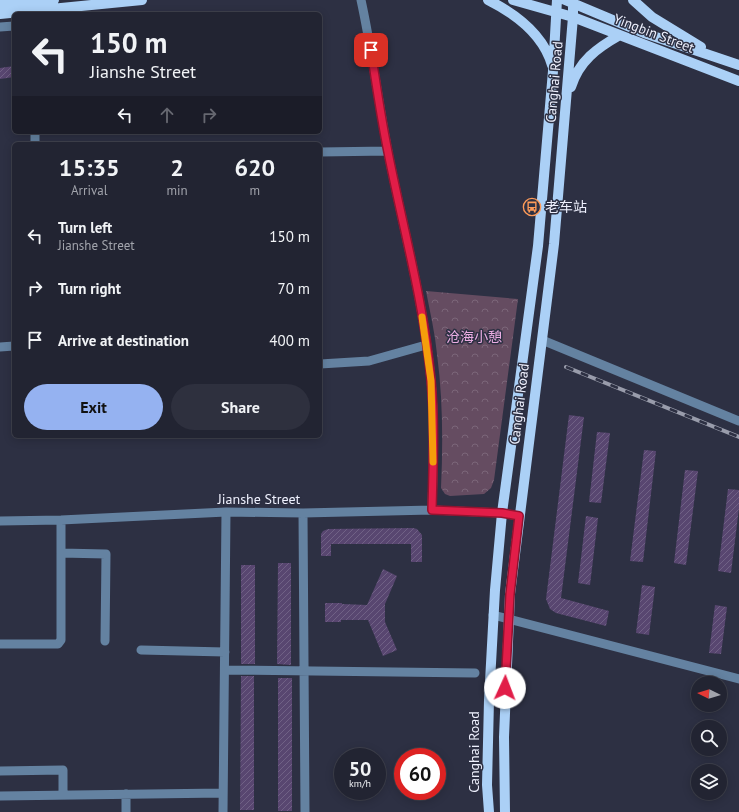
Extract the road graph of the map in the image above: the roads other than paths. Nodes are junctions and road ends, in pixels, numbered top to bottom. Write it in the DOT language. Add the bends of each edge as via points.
graph roads {
  1 [pos="54,0"];
  2 [pos="142,0"];
  3 [pos="360,0"];
  4 [pos="488,0"];
  5 [pos="513,0"];
  6 [pos="557,0"];
  7 [pos="633,0"];
  8 [pos="571,1"];
  9 [pos="0,6"];
  10 [pos="557,11"];
  11 [pos="20,12"];
  12 [pos="12,13"];
  13 [pos="0,14"];
  14 [pos="573,17"];
  15 [pos="12,26"];
  16 [pos="0,27"];
  17 [pos="620,35"];
  18 [pos="716,57"];
  19 [pos="738,63"];
  20 [pos="553,71"];
  21 [pos="739,81"];
  22 [pos="566,108"];
  23 [pos="388,151"];
  24 [pos="322,152"];
  25 [pos="542,340"];
  26 [pos="426,345"];
  27 [pos="0,346"];
  28 [pos="12,346"];
  29 [pos="322,364"];
  30 [pos="739,421"];
  31 [pos="432,510"];
  32 [pos="226,512"];
  33 [pos="303,513"];
  34 [pos="502,513"];
  35 [pos="519,516"];
  36 [pos="61,520"];
  37 [pos="0,521"];
  38 [pos="61,553"];
  39 [pos="493,615"];
  40 [pos="508,618"];
  41 [pos="105,641"];
  42 [pos="0,644"];
  43 [pos="141,650"];
  44 [pos="225,652"];
  45 [pos="225,670"];
  46 [pos="304,672"];
  47 [pos="475,673"];
  48 [pos="739,679"];
  49 [pos="0,771"];
  50 [pos="223,793"];
  51 [pos="126,794"];
  52 [pos="63,795"];
  53 [pos="0,796"];
  54 [pos="126,812"];
  55 [pos="224,812"];
  56 [pos="305,812"];
  57 [pos="489,812"];
  58 [pos="505,812"];
  1 -- 9 [label="main road"];
  2 -- 11 [label="main road"];
  3 -- 23 [label="street" via="369,36"];
  4 -- 20 [label="main road" via="508,10 534,33 544,48"];
  5 -- 10 [label="main road, Yingbin Street"];
  6 -- 10 [label="main road, Canghai Road"];
  7 -- 18 [label="main road" via="652,17"];
  8 -- 14 [label="main road, Canghai Road"];
  8 -- 18 [label="main road, Yingbin Street" via="644,33"];
  10 -- 14 [label="main road, Yingbin Street"];
  10 -- 20 [label="main road, Canghai Road"];
  12 -- 13 [label="main road"];
  14 -- 17 [label="main road, Yingbin Street"];
  14 -- 22 [label="main road, Canghai Road"];
  15 -- 16 [label="street"];
  17 -- 21 [label="main road, Yingbin Street"];
  17 -- 22 [label="main road" via="595,50 583,63 575,76"];
  18 -- 19 [label="main road, Yingbin Street"];
  20 -- 34 [label="main road, Canghai Road" via="538,246"];
  22 -- 25 [label="main road, Canghai Road" via="554,244"];
  23 -- 24 [label="street"];
  23 -- 26 [label="street" via="417,284"];
  25 -- 30 [label="street"];
  25 -- 35 [label="main road, Canghai Road"];
  26 -- 29 [label="street" via="368,361"];
  26 -- 31 [label="street" via="431,381"];
  27 -- 28 [label="street"];
  31 -- 33 [label="street, Jianshe Street"];
  31 -- 34 [label="street, Jianshe Street"];
  32 -- 33 [label="street, Jianshe Street"];
  32 -- 36 [label="street, Jianshe Street"];
  32 -- 44 [label="street"];
  33 -- 46 [label="street"];
  34 -- 35 [label="street, Jianshe Street"];
  34 -- 39 [label="main road, Canghai Road"];
  35 -- 40 [label="main road, Canghai Road"];
  36 -- 37 [label="street, Jianshe Street"];
  36 -- 38 [label="street"];
  38 -- 41 [label="street" via="106,554"];
  38 -- 42 [label="street" via="61,640 58,644"];
  39 -- 40 [label="street"];
  39 -- 57 [label="main road, Canghai Road" via="489,700"];
  40 -- 48 [label="street"];
  40 -- 58 [label="main road, Canghai Road" via="504,737"];
  43 -- 44 [label="street"];
  44 -- 45 [label="street"];
  45 -- 46 [label="street"];
  45 -- 50 [label="street"];
  46 -- 47 [label="street"];
  46 -- 56 [label="street"];
  49 -- 52 [label="street" via="63,770"];
  50 -- 51 [label="street"];
  50 -- 55 [label="street"];
  51 -- 52 [label="street"];
  51 -- 54 [label="street"];
  52 -- 53 [label="street"];
}
